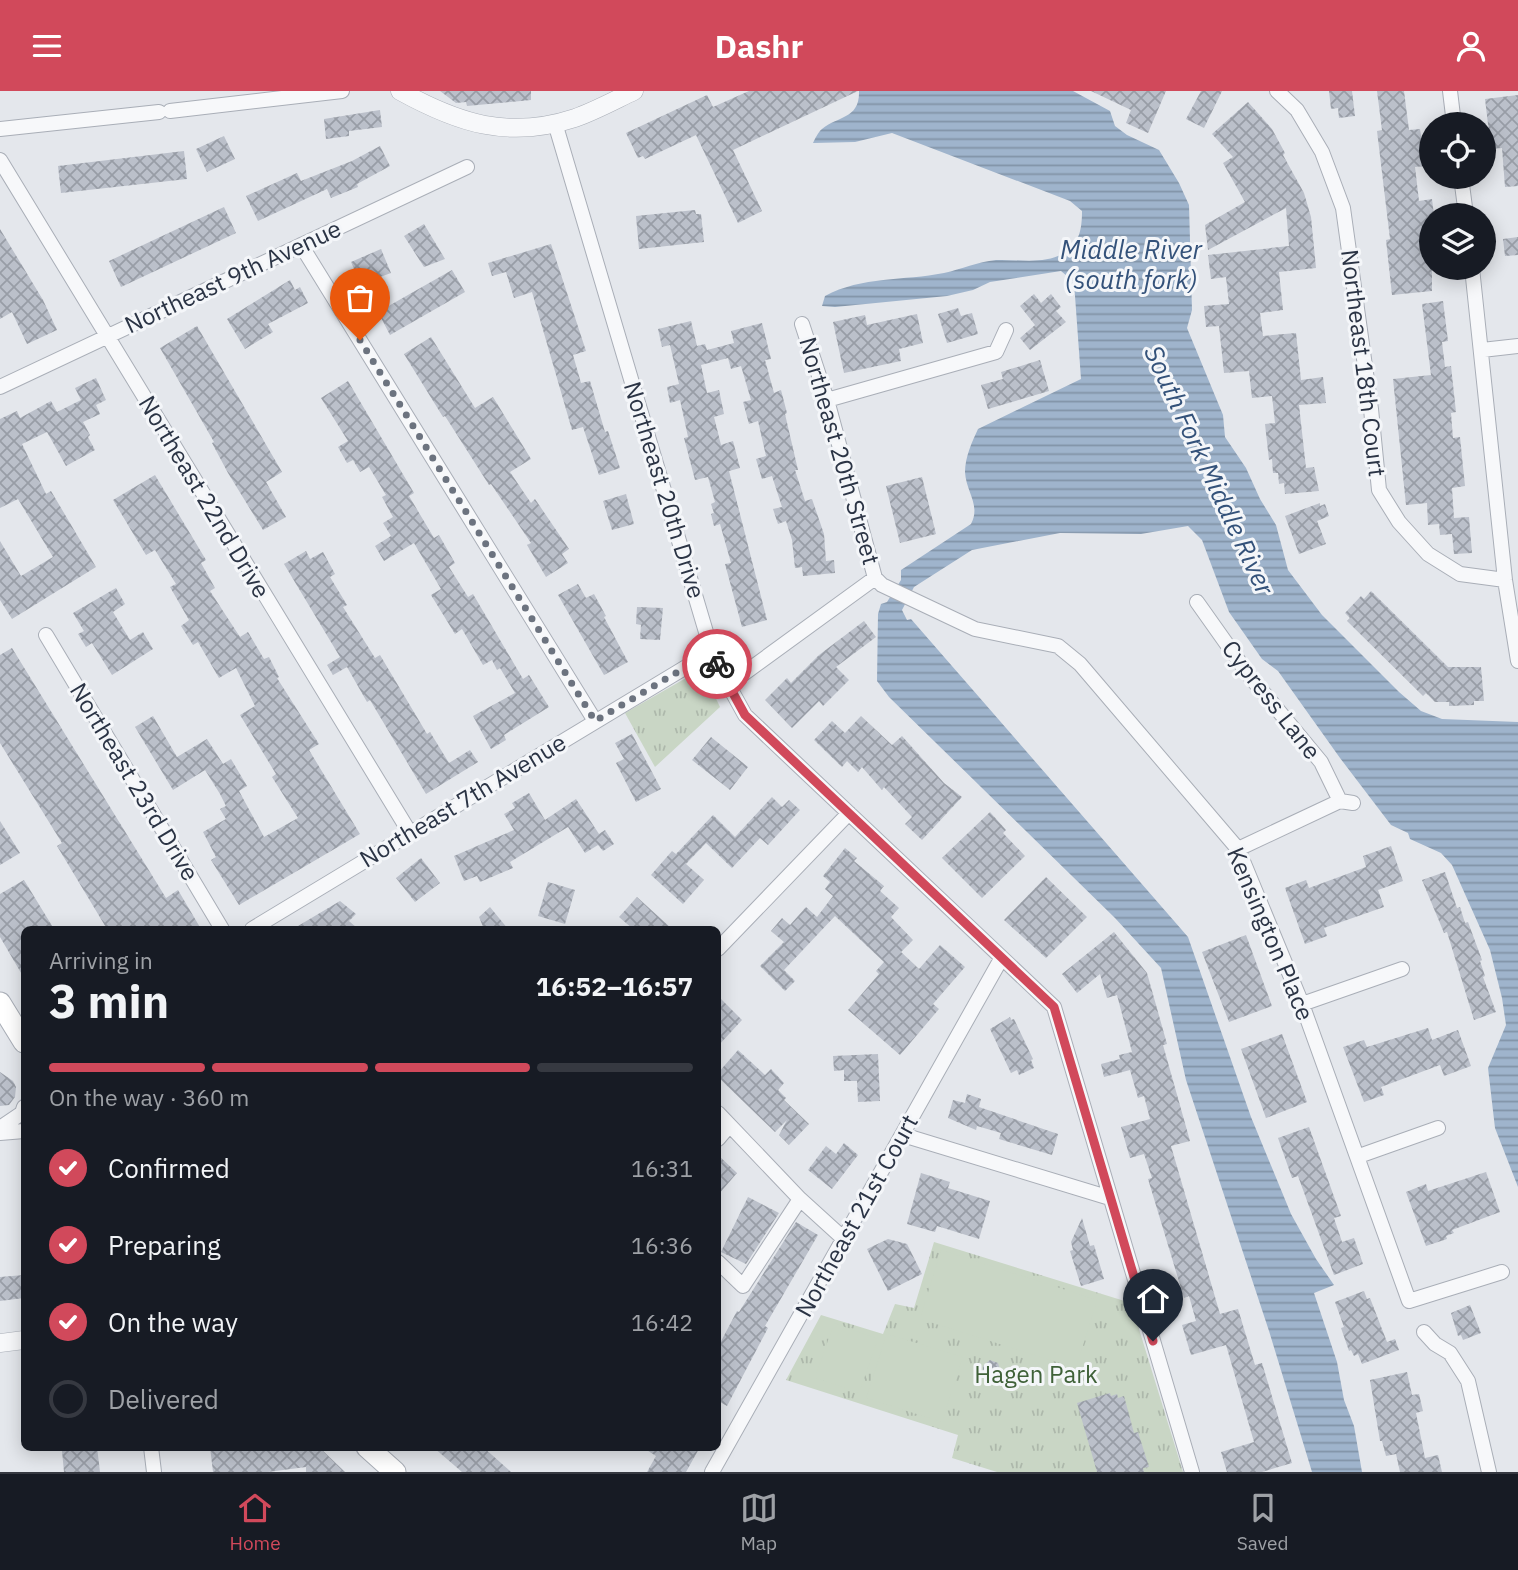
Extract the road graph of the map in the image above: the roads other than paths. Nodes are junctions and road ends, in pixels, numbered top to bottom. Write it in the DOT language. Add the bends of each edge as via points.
graph roads {
  1 [pos="342,91"];
  2 [pos="400,91"];
  3 [pos="634,91"];
  4 [pos="1277,91"];
  5 [pos="1450,91"];
  6 [pos="1453,112"];
  7 [pos="555,123"];
  8 [pos="0,129"];
  9 [pos="0,160"];
  10 [pos="467,167"];
  11 [pos="301,245"];
  12 [pos="1473,280"];
  13 [pos="802,324"];
  14 [pos="1006,330"];
  15 [pos="107,338"];
  16 [pos="1518,346"];
  17 [pos="1482,350"];
  18 [pos="0,387"];
  19 [pos="827,400"];
  20 [pos="875,578"];
  21 [pos="1505,580"];
  22 [pos="1197,602"];
  23 [pos="46,635"];
  24 [pos="714,659"];
  25 [pos="1518,661"];
  26 [pos="728,685"];
  27 [pos="595,721"];
  28 [pos="849,813"];
  29 [pos="410,833"];
  30 [pos="1238,849"];
  31 [pos="220,926"];
  32 [pos="257,926"];
  33 [pos="721,946"];
  34 [pos="1001,959"];
  35 [pos="1402,969"];
  36 [pos="0,1003"];
  37 [pos="1302,1004"];
  38 [pos="21,1037"];
  39 [pos="21,1114"];
  40 [pos="721,1117"];
  41 [pos="729,1126"];
  42 [pos="1438,1128"];
  43 [pos="0,1131"];
  44 [pos="21,1132"];
  45 [pos="721,1135"];
  46 [pos="903,1135"];
  47 [pos="1359,1156"];
  48 [pos="1110,1198"];
  49 [pos="800,1199"];
  50 [pos="844,1239"];
  51 [pos="721,1265"];
  52 [pos="1502,1272"];
  53 [pos="1424,1332"];
  54 [pos="21,1340"];
  55 [pos="0,1343"];
  56 [pos="151,1451"];
  57 [pos="371,1451"];
  58 [pos="154,1472"];
  59 [pos="395,1472"];
  60 [pos="712,1472"];
  61 [pos="1192,1472"];
  62 [pos="1489,1472"];
  1 -- 8 [label="street"];
  2 -- 7 [label="street" via="434,110 477,125 514,129"];
  3 -- 7 [label="street"];
  4 -- 21 [label="street, Northeast 18th Court" via="1297,110 1322,152 1343,208 1379,490 1399,522 1428,554 1460,574"];
  5 -- 6 [label="street"];
  7 -- 24 [label="street, Northeast 20th Drive"];
  9 -- 15 [label="street, Northeast 22nd Drive"];
  10 -- 11 [label="street, Northeast 9th Avenue"];
  11 -- 15 [label="street, Northeast 9th Avenue"];
  11 -- 27 [label="street"];
  12 -- 17 [label="street"];
  13 -- 19 [label="street, Northeast 20th Street"];
  14 -- 19 [label="street" via="996,352"];
  15 -- 18 [label="street, Northeast 9th Avenue"];
  15 -- 29 [label="street, Northeast 22nd Drive"];
  16 -- 17 [label="street"];
  17 -- 21 [label="street"];
  19 -- 20 [label="street, Northeast 20th Street"];
  20 -- 26 [label="street"];
  20 -- 30 [label="street, Kensington Place" via="975,629 1058,646 1080,664"];
  21 -- 25 [label="street"];
  22 -- 30 [label="street, Cypress Lane" via="1248,674 1321,762 1346,802"];
  23 -- 31 [label="street, Northeast 23rd Drive"];
  24 -- 26 [label="street, Northeast 20th Drive"];
  24 -- 27 [label="street, Northeast 7th Avenue" via="691,664"];
  26 -- 28 [label="street, Northeast 20th Drive" via="745,715"];
  27 -- 29 [label="street, Northeast 7th Avenue"];
  28 -- 33 [label="street"];
  28 -- 34 [label="street"];
  29 -- 32 [label="street, Northeast 7th Avenue"];
  30 -- 37 [label="street, Kensington Place"];
  34 -- 46 [label="street, Northeast 21st Court"];
  34 -- 48 [label="street" via="1054,1007"];
  35 -- 37 [label="street"];
  36 -- 38 [label="main road"];
  37 -- 47 [label="street, Kensington Place"];
  39 -- 43 [label="street"];
  40 -- 41 [label="street"];
  41 -- 45 [label="street"];
  41 -- 49 [label="street"];
  42 -- 47 [label="street"];
  43 -- 44 [label="street"];
  46 -- 48 [label="street"];
  46 -- 50 [label="street, Northeast 21st Court"];
  47 -- 52 [label="street, Kensington Place" via="1409,1301"];
  48 -- 61 [label="street"];
  49 -- 50 [label="street"];
  49 -- 51 [label="street" via="743,1286"];
  50 -- 60 [label="street, Northeast 21st Court"];
  53 -- 62 [label="street" via="1450,1353 1468,1381"];
  54 -- 55 [label="street"];
  56 -- 58 [label="street"];
  57 -- 59 [label="main road"];
}
